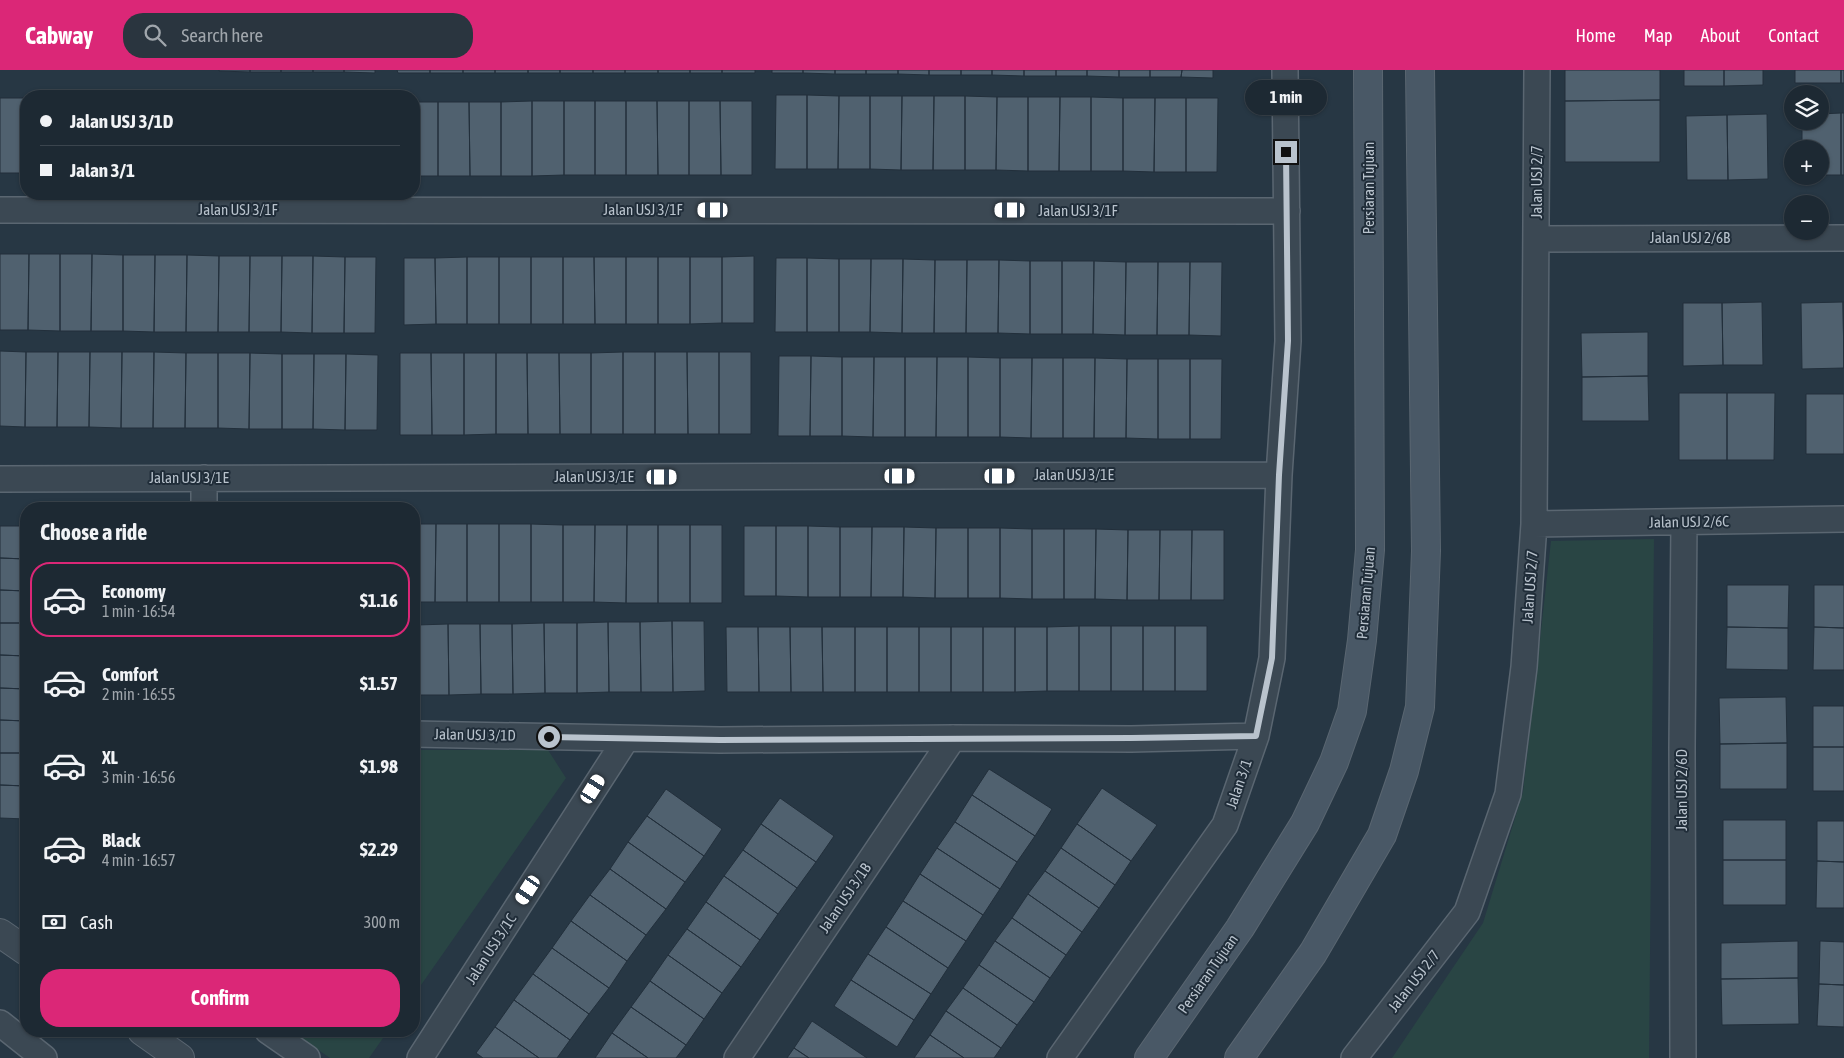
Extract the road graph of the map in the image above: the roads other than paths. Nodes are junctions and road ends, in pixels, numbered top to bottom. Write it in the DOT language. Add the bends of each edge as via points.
graph roads {
  1 [pos="1285,70"];
  2 [pos="1368,70"];
  3 [pos="1420,70"];
  4 [pos="1538,70"];
  5 [pos="0,210"];
  6 [pos="1287,211"];
  7 [pos="1844,238"];
  8 [pos="1536,239"];
  9 [pos="1279,475"];
  10 [pos="204,478"];
  11 [pos="0,479"];
  12 [pos="204,502"];
  13 [pos="1844,519"];
  14 [pos="1684,522"];
  15 [pos="1534,524"];
  16 [pos="420,734"];
  17 [pos="1256,736"];
  18 [pos="626,738"];
  19 [pos="953,738"];
  20 [pos="0,933"];
  21 [pos="20,947"];
  22 [pos="0,1023"];
  23 [pos="150,1037"];
  24 [pos="277,1037"];
  25 [pos="40,1057"];
  26 [pos="180,1058"];
  27 [pos="307,1058"];
  28 [pos="420,1058"];
  29 [pos="737,1058"];
  30 [pos="1060,1058"];
  31 [pos="1149,1058"];
  32 [pos="1239,1058"];
  33 [pos="1354,1058"];
  34 [pos="1683,1058"];
  1 -- 6 [label="street, Jalan 3/1"];
  2 -- 31 [label="main road, Persiaran Tujuan" via="1370,550 1352,711 1334,762 1305,823 1240,928"];
  3 -- 32 [label="main road" via="1426,551 1420,707 1404,771 1382,835 1313,953"];
  4 -- 8 [label="street, Jalan USJ 2/7"];
  5 -- 6 [label="street, Jalan USJ 3/1F"];
  6 -- 9 [label="street, Jalan 3/1" via="1288,341"];
  7 -- 8 [label="street, Jalan USJ 2/6B"];
  8 -- 15 [label="street, Jalan USJ 2/7"];
  9 -- 10 [label="street, Jalan USJ 3/1E"];
  9 -- 17 [label="street, Jalan 3/1" via="1272,658"];
  10 -- 11 [label="street, Jalan USJ 3/1E"];
  10 -- 12 [label="street"];
  13 -- 14 [label="street, Jalan USJ 2/6C"];
  14 -- 15 [label="street, Jalan USJ 2/6C"];
  14 -- 34 [label="street, Jalan USJ 2/6D"];
  15 -- 33 [label="street, Jalan USJ 2/7" via="1524,667 1508,794 1467,912"];
  16 -- 18 [label="street, Jalan USJ 3/1D"];
  17 -- 19 [label="street, Jalan USJ 3/1D"];
  17 -- 30 [label="street, Jalan 3/1" via="1226,825"];
  18 -- 19 [label="street, Jalan USJ 3/1D"];
  18 -- 28 [label="street, Jalan USJ 3/1C"];
  19 -- 29 [label="street, Jalan USJ 3/1B"];
  20 -- 21 [label="street"];
  22 -- 25 [label="street"];
  23 -- 26 [label="street"];
  24 -- 27 [label="street"];
}
